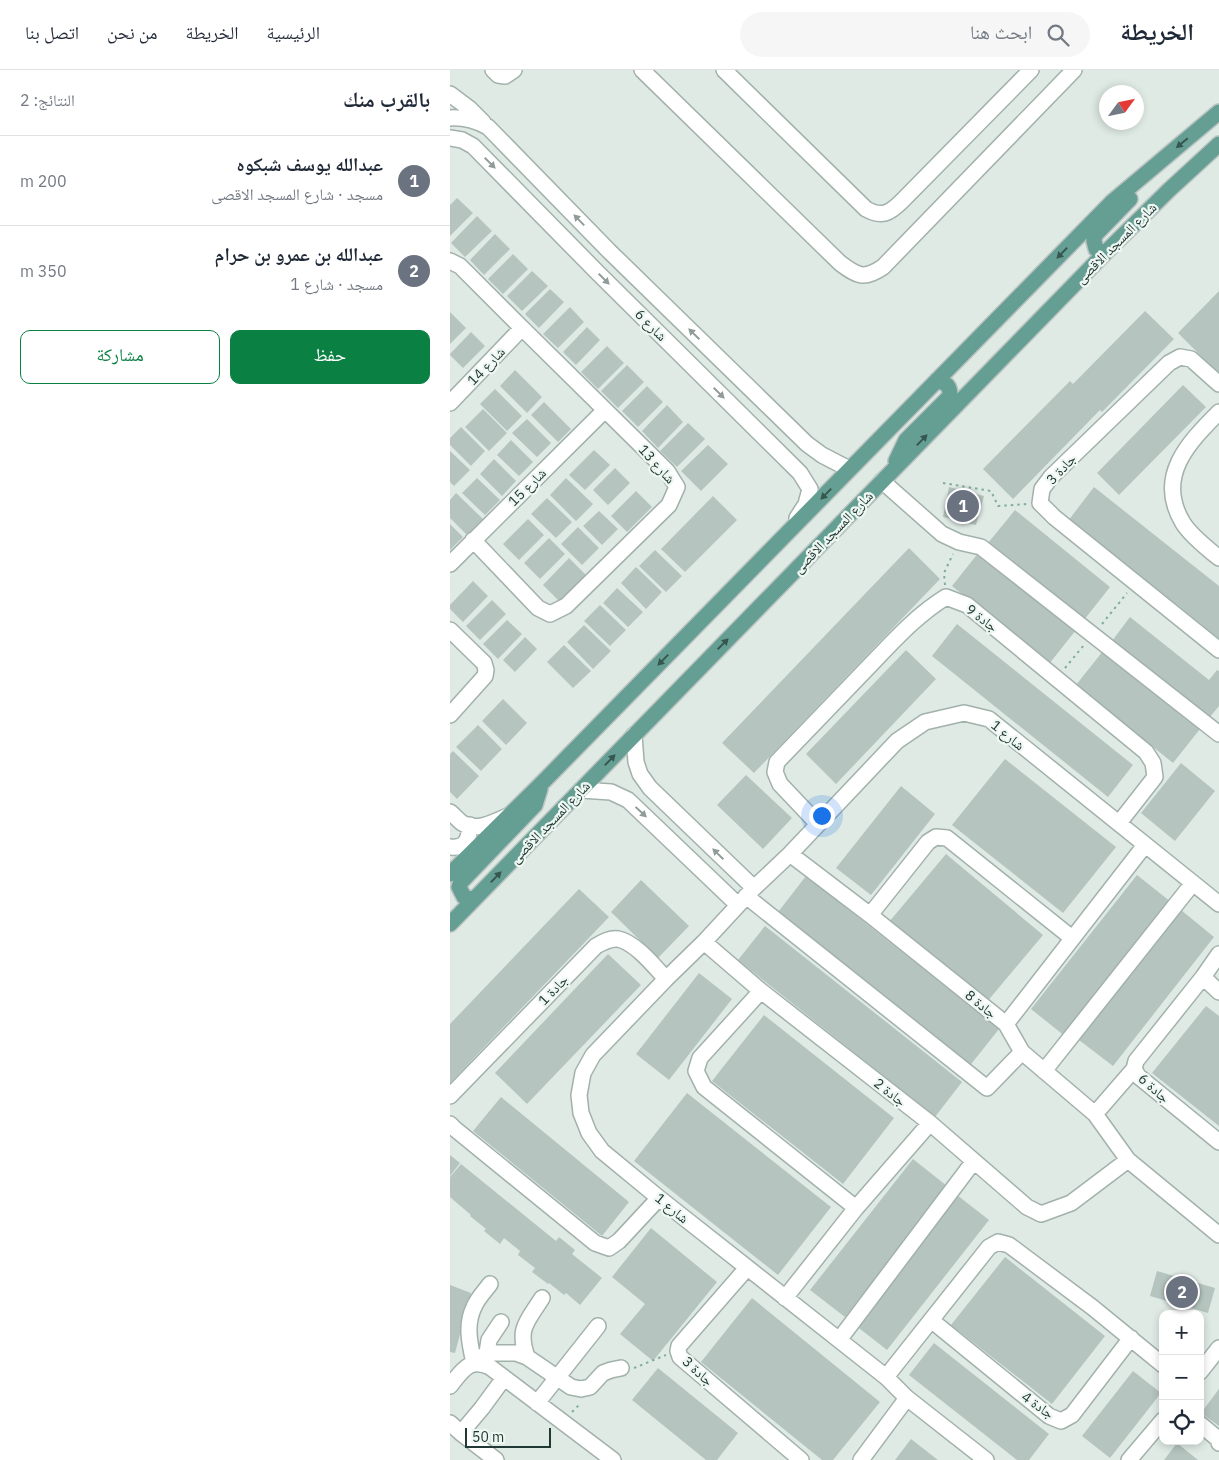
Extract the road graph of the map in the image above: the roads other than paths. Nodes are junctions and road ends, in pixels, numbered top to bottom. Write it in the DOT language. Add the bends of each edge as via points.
graph roads {
  1 [pos="493,70"];
  2 [pos="514,70"];
  3 [pos="642,70"];
  4 [pos="724,70"];
  5 [pos="1031,70"];
  6 [pos="1074,70"];
  7 [pos="450,94"];
  8 [pos="1219,112"];
  9 [pos="450,118"];
  10 [pos="488,127"];
  11 [pos="450,138"];
  12 [pos="1219,144"];
  13 [pos="1136,181"];
  14 [pos="1105,253"];
  15 [pos="450,260"];
  16 [pos="522,328"];
  17 [pos="937,380"];
  18 [pos="1219,384"];
  19 [pos="450,403"];
  20 [pos="605,410"];
  21 [pos="1219,412"];
  22 [pos="790,428"];
  23 [pos="773,446"];
  24 [pos="849,469"];
  25 [pos="887,476"];
  26 [pos="788,532"];
  27 [pos="473,540"];
  28 [pos="1219,558"];
  29 [pos="450,564"];
  30 [pos="450,630"];
  31 [pos="1219,650"];
  32 [pos="450,715"];
  33 [pos="1219,734"];
  34 [pos="634,735"];
  35 [pos="542,783"];
  36 [pos="581,790"];
  37 [pos="450,812"];
  38 [pos="509,815"];
  39 [pos="1119,823"];
  40 [pos="818,824"];
  41 [pos="470,825"];
  42 [pos="1145,845"];
  43 [pos="450,847"];
  44 [pos="790,854"];
  45 [pos="450,874"];
  46 [pos="1194,883"];
  47 [pos="746,896"];
  48 [pos="475,898"];
  49 [pos="1219,904"];
  50 [pos="870,915"];
  51 [pos="450,924"];
  52 [pos="1072,938"];
  53 [pos="704,942"];
  54 [pos="1219,954"];
  55 [pos="1203,977"];
  56 [pos="666,979"];
  57 [pos="761,991"];
  58 [pos="1219,992"];
  59 [pos="1006,1024"];
  60 [pos="1022,1052"];
  61 [pos="1134,1069"];
  62 [pos="1044,1070"];
  63 [pos="450,1096"];
  64 [pos="1095,1114"];
  65 [pos="930,1122"];
  66 [pos="450,1124"];
  67 [pos="1219,1142"];
  68 [pos="1128,1160"];
  69 [pos="974,1161"];
  70 [pos="659,1198"];
  71 [pos="856,1208"];
  72 [pos="1219,1236"];
  73 [pos="747,1268"];
  74 [pos="490,1284"];
  75 [pos="542,1298"];
  76 [pos="785,1298"];
  77 [pos="931,1320"];
  78 [pos="501,1322"];
  79 [pos="598,1326"];
  80 [pos="1131,1338"];
  81 [pos="839,1340"];
  82 [pos="1219,1348"];
  83 [pos="487,1353"];
  84 [pos="527,1357"];
  85 [pos="1159,1361"];
  86 [pos="474,1363"];
  87 [pos="1204,1367"];
  88 [pos="620,1368"];
  89 [pos="886,1377"];
  90 [pos="504,1378"];
  91 [pos="557,1378"];
  92 [pos="450,1386"];
  93 [pos="908,1398"];
  94 [pos="537,1403"];
  95 [pos="1159,1425"];
  96 [pos="1204,1428"];
  97 [pos="454,1430"];
  98 [pos="1219,1443"];
  99 [pos="496,1460"];
  100 [pos="613,1460"];
  101 [pos="801,1460"];
  102 [pos="861,1460"];
  103 [pos="986,1460"];
  104 [pos="1129,1460"];
  1 -- 2 [label="street" via="505,76"];
  3 -- 6 [label="street" via="840,263 858,275 871,274 883,266"];
  4 -- 5 [label="street" via="866,209 882,214 902,201"];
  7 -- 10 [label="street"];
  8 -- 13 [label="main road, one-way"];
  9 -- 10 [label="street, شارع 6" via="470,119"];
  22 -- 10 [label="street, شارع 6, one-way"];
  11 -- 23 [label="street, شارع 6, one-way" via="473,146"];
  12 -- 14 [label="main road, شارع المسجد الاقصى"];
  13 -- 14 [label="main road" via="1133,195 1095,235 1096,249"];
  13 -- 17 [label="main road, one-way"];
  25 -- 14 [label="main road, شارع المسجد الاقصى, one-way"];
  15 -- 16 [label="street, شارع 13" via="460,266"];
  16 -- 19 [label="street, شارع 14"];
  16 -- 20 [label="street, شارع 13"];
  17 -- 24 [label="main road"];
  17 -- 25 [label="main road" via="946,384 950,396 906,440"];
  18 -- 31 [label="street, جادة 3" via="1191,359 1180,357 1168,363 1051,477 1042,489 1040,503"];
  20 -- 27 [label="street, شارع 15"];
  20 -- 27 [label="street, شارع 13" via="667,471 677,487 669,505 566,606 550,614 538,608"];
  21 -- 28 [label="street" via="1181,455 1172,482 1174,502 1183,524"];
  22 -- 23 [label="street"];
  22 -- 24 [label="street, شارع 6" via="822,455"];
  23 -- 26 [label="street, شارع 6" via="800,473 810,489 806,504"];
  24 -- 26 [label="main road, one-way"];
  25 -- 33 [label="street" via="942,534 981,547"];
  34 -- 25 [label="main road, شارع المسجد الاقصى, one-way"];
  26 -- 35 [label="main road, one-way"];
  27 -- 29 [label="street, شارع 15"];
  30 -- 32 [label="street" via="484,663 486,670 486,676"];
  36 -- 34 [label="main road, شارع المسجد الاقصى, one-way"];
  47 -- 34 [label="street, one-way" via="640,774"];
  35 -- 38 [label="main road"];
  35 -- 48 [label="main road" via="535,805 461,882 459,887 464,897"];
  36 -- 47 [label="street, one-way" via="611,792 628,800 694,862"];
  48 -- 36 [label="main road, شارع المسجد الاقصى, one-way"];
  37 -- 41 [label="street" via="462,823"];
  38 -- 41 [label="street" via="491,824"];
  38 -- 45 [label="main road"];
  39 -- 40 [label="street, شارع 1" via="989,719 964,713 925,722 897,742"];
  39 -- 40 [label="street, جادة 9" via="1155,777 1146,752 967,605 946,597 918,617 777,762 774,772 780,784"];
  39 -- 42 [label="street, شارع 1"];
  40 -- 44 [label="street, شارع 1"];
  41 -- 43 [label="street" via="469,838 463,845"];
  42 -- 46 [label="street, شارع 1"];
  42 -- 52 [label="street, جادة 8"];
  44 -- 47 [label="street, شارع 1"];
  44 -- 50 [label="street, جادة 8"];
  46 -- 49 [label="street, شارع 1"];
  46 -- 62 [label="street"];
  47 -- 53 [label="street, شارع 1"];
  47 -- 60 [label="street" via="987,1088"];
  48 -- 51 [label="main road, شارع المسجد الاقصى"];
  50 -- 52 [label="street" via="928,842 936,837 947,838"];
  50 -- 59 [label="street, جادة 8"];
  52 -- 59 [label="street, جادة 8"];
  53 -- 56 [label="street, شارع 1"];
  53 -- 57 [label="street, جادة 2"];
  54 -- 55 [label="street, جادة 6"];
  55 -- 58 [label="street"];
  55 -- 61 [label="street, جادة 6" via="1136,1061"];
  56 -- 63 [label="street, جادة 1" via="631,944 618,939 606,940 596,946"];
  56 -- 70 [label="street, شارع 1" via="593,1055 583,1074 579,1095 581,1113 602,1151"];
  57 -- 65 [label="street, جادة 2"];
  57 -- 71 [label="street" via="700,1058 696,1071 704,1087"];
  59 -- 60 [label="street"];
  60 -- 62 [label="street"];
  61 -- 64 [label="street"];
  61 -- 67 [label="street, جادة 6" via="1138,1076"];
  62 -- 64 [label="street"];
  64 -- 68 [label="street"];
  65 -- 69 [label="street, جادة 2"];
  65 -- 71 [label="street"];
  66 -- 70 [label="street" via="595,1243 609,1248"];
  68 -- 69 [label="street, جادة 2" via="1071,1203 1042,1214 1027,1207"];
  68 -- 72 [label="street"];
  69 -- 81 [label="street"];
  70 -- 73 [label="street, شارع 1"];
  71 -- 76 [label="street"];
  73 -- 76 [label="street, شارع 1"];
  73 -- 101 [label="street, جادة 3" via="678,1351"];
  74 -- 86 [label="street" via="474,1306 470,1318 468,1340"];
  75 -- 84 [label="street" via="524,1327 522,1337"];
  76 -- 81 [label="street, شارع 1"];
  77 -- 80 [label="street" via="989,1247 998,1242 1009,1245"];
  77 -- 80 [label="street, جادة 4" via="1049,1416 1061,1421 1072,1415"];
  77 -- 89 [label="street"];
  78 -- 83 [label="street" via="489,1340"];
  79 -- 91 [label="street"];
  80 -- 85 [label="street"];
  81 -- 89 [label="street, شارع 1"];
  82 -- 87 [label="street"];
  83 -- 84 [label="street" via="516,1353"];
  83 -- 86 [label="street"];
  84 -- 91 [label="street"];
  86 -- 90 [label="street" via="490,1367"];
  86 -- 92 [label="street" via="466,1367"];
  88 -- 91 [label="street" via="610,1370 590,1387 581,1389"];
  89 -- 93 [label="street, شارع 1"];
  90 -- 94 [label="street"];
  90 -- 97 [label="street" via="482,1408"];
  91 -- 94 [label="street"];
  93 -- 102 [label="street"];
  93 -- 103 [label="street, شارع 1"];
  94 -- 100 [label="street"];
  95 -- 104 [label="street"];
  96 -- 98 [label="street"];
  97 -- 99 [label="street"];
}
